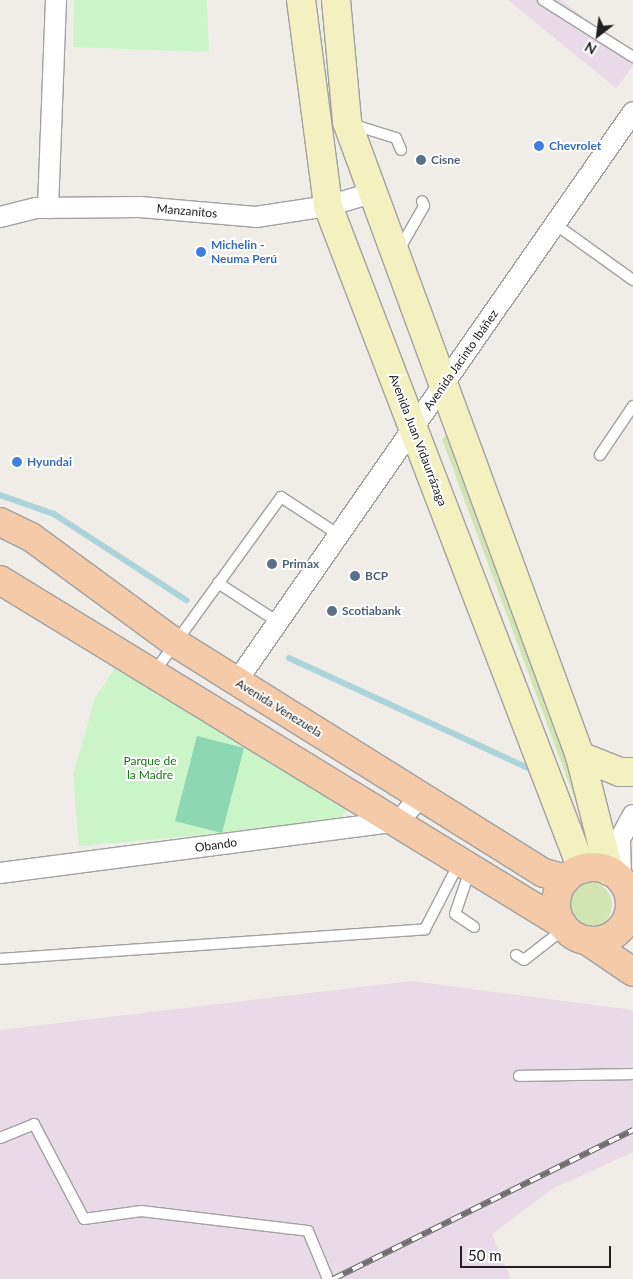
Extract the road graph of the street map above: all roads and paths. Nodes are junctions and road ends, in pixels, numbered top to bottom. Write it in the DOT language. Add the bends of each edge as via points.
graph roads {
  1 [pos="56,0"];
  2 [pos="301,0"];
  3 [pos="336,0"];
  4 [pos="543,0"];
  5 [pos="633,57"];
  6 [pos="633,112"];
  7 [pos="347,122"];
  8 [pos="400,150"];
  9 [pos="372,193"];
  10 [pos="422,201"];
  11 [pos="328,206"];
  12 [pos="48,208"];
  13 [pos="0,217"];
  14 [pos="555,224"];
  15 [pos="394,257"];
  16 [pos="633,280"];
  17 [pos="443,385"];
  18 [pos="633,406"];
  19 [pos="413,428"];
  20 [pos="600,455"];
  21 [pos="487,506"];
  22 [pos="449,520"];
  23 [pos="0,522"];
  24 [pos="339,536"];
  25 [pos="0,580"];
  26 [pos="218,583"];
  27 [pos="278,622"];
  28 [pos="174,642"];
  29 [pos="155,671"];
  30 [pos="237,682"];
  31 [pos="580,756"];
  32 [pos="633,772"];
  33 [pos="420,796"];
  34 [pos="633,815"];
  35 [pos="399,821"];
  36 [pos="465,865"];
  37 [pos="599,865"];
  38 [pos="0,872"];
  39 [pos="632,909"];
  40 [pos="474,927"];
  41 [pos="571,930"];
  42 [pos="516,955"];
  43 [pos="0,959"];
  44 [pos="633,972"];
  45 [pos="633,1074"];
  46 [pos="519,1076"];
  47 [pos="0,1138"];
  48 [pos="328,1279"];
  1 -- 12 [label="street"];
  2 -- 11 [label="main road, Avenida Juan Vidaurrázaga"];
  3 -- 7 [label="main road"];
  4 -- 5 [label="lane"];
  6 -- 14 [label="street, Avenida Jacinto Ibáñez"];
  7 -- 8 [label="lane" via="396,138"];
  7 -- 9 [label="main road"];
  9 -- 11 [label="street, Manzanitos"];
  9 -- 15 [label="main road"];
  10 -- 15 [label="lane" via="424,206"];
  11 -- 12 [label="street, Manzanitos" via="256,217 140,207"];
  11 -- 19 [label="main road, Avenida Juan Vidaurrázaga"];
  12 -- 13 [label="street, Manzanitos"];
  14 -- 16 [label="lane"];
  14 -- 17 [label="street, Avenida Jacinto Ibáñez"];
  15 -- 17 [label="main road"];
  17 -- 19 [label="street, Avenida Jacinto Ibáñez"];
  17 -- 21 [label="main road"];
  18 -- 20 [label="lane"];
  19 -- 22 [label="main road, Avenida Juan Vidaurrázaga"];
  19 -- 24 [label="street, Avenida Jacinto Ibáñez"];
  21 -- 22 [label="main road"];
  21 -- 31 [label="main road"];
  22 -- 37 [label="main road, Avenida Juan Vidaurrázaga"];
  23 -- 28 [label="main road, Avenida Venezuela" via="31,537"];
  24 -- 26 [label="lane" via="281,497"];
  24 -- 27 [label="street, Avenida Jacinto Ibáñez"];
  25 -- 29 [label="main road"];
  26 -- 27 [label="lane"];
  26 -- 28 [label="lane"];
  27 -- 30 [label="street, Avenida Jacinto Ibáñez"];
  28 -- 29 [label="lane"];
  28 -- 30 [label="main road, Avenida Venezuela"];
  29 -- 35 [label="main road"];
  30 -- 33 [label="main road, Avenida Venezuela"];
  31 -- 32 [label="main road" via="620,772"];
  31 -- 37 [label="main road"];
  33 -- 35 [label="street"];
  33 -- 37 [label="main road, Avenida Venezuela" via="544,873"];
  34 -- 37 [label="street"];
  35 -- 36 [label="main road"];
  35 -- 38 [label="street, Obando"];
  36 -- 40 [label="lane" via="455,914"];
  36 -- 41 [label="main road"];
  36 -- 43 [label="lane" via="425,929"];
  37 -- 39 [label="main road"];
  37 -- 41 [label="main road" via="557,896"];
  39 -- 41 [label="main road" via="620,930 598,941"];
  41 -- 42 [label="lane" via="524,960"];
  41 -- 44 [label="main road"];
  45 -- 46 [label="lane"];
  47 -- 48 [label="lane" via="34,1124 84,1219 141,1211 308,1231"];
}
